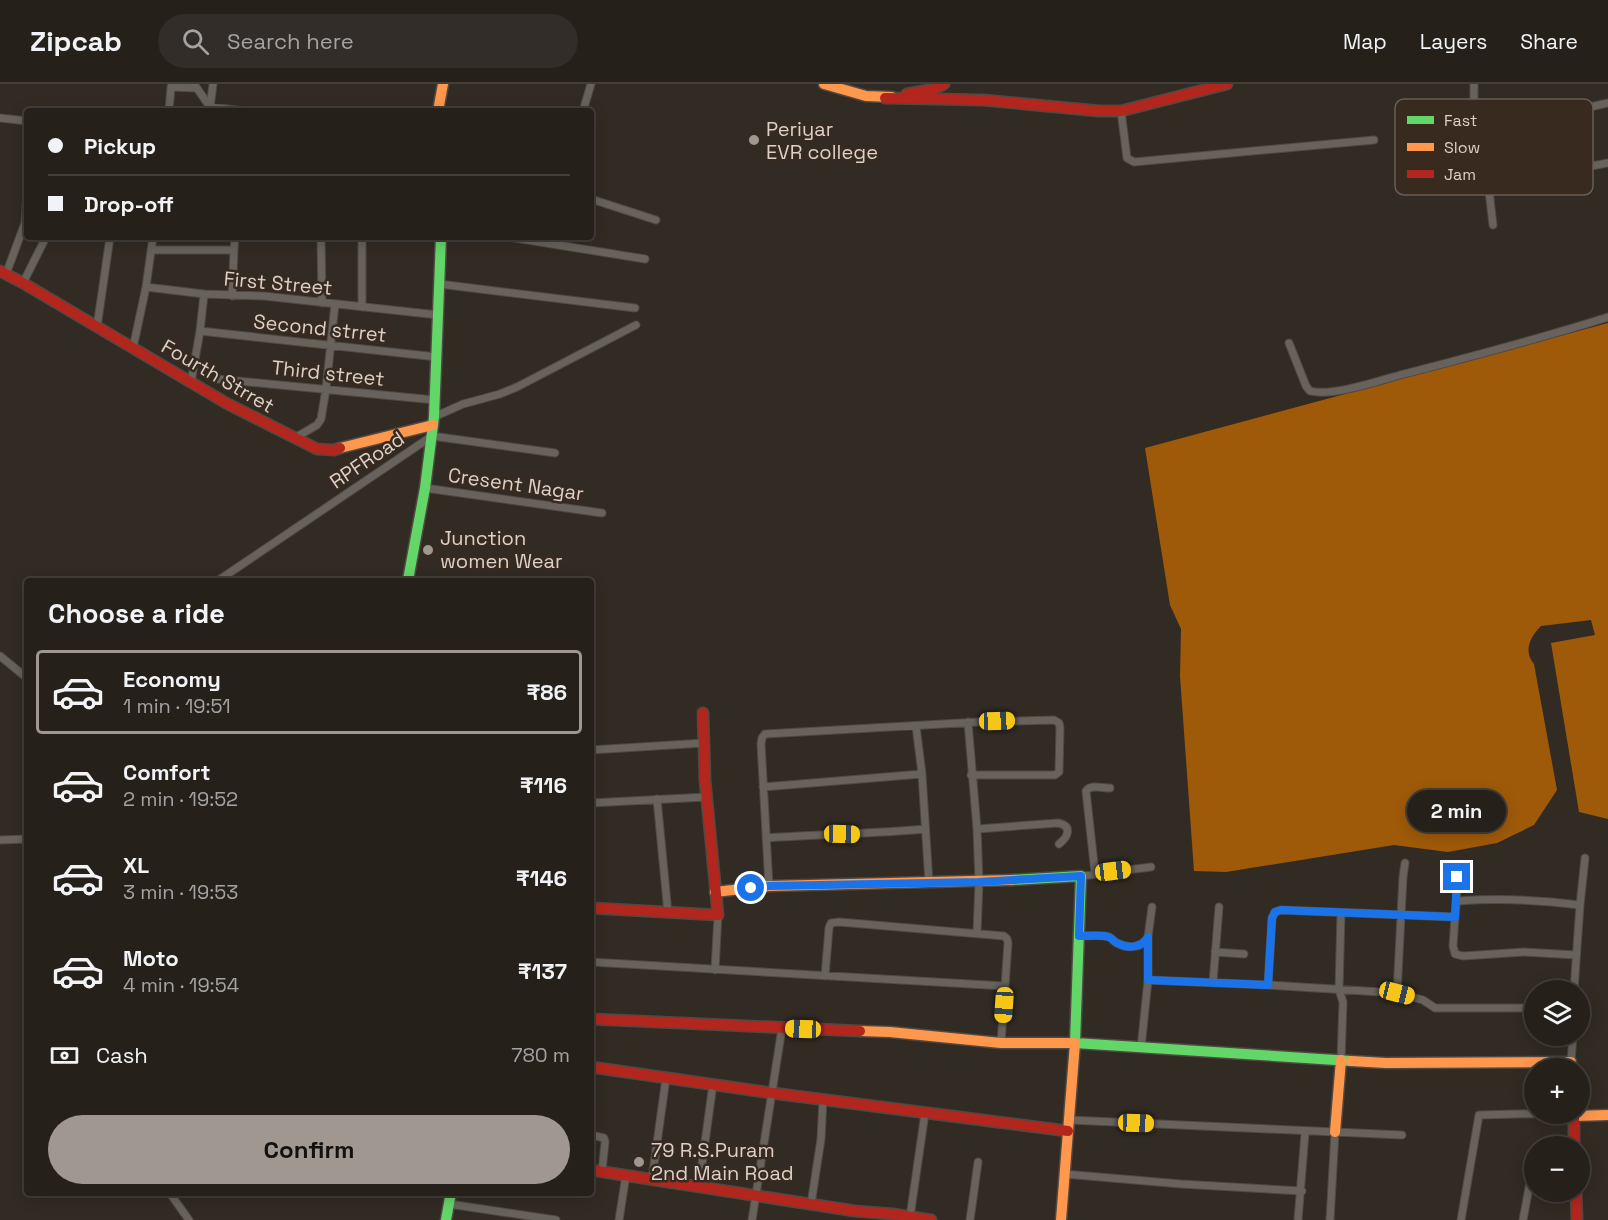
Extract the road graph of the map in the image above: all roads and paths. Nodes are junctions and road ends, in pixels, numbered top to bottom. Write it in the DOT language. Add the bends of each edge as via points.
graph roads {
  1 [pos="213,84"];
  2 [pos="443,84"];
  3 [pos="591,84"];
  4 [pos="824,84"];
  5 [pos="944,84"];
  6 [pos="1227,84"];
  7 [pos="195,86"];
  8 [pos="885,98"];
  9 [pos="1608,103"];
  10 [pos="1593,106"];
  11 [pos="169,108"];
  12 [pos="209,108"];
  13 [pos="210,108"];
  14 [pos="439,108"];
  15 [pos="584,108"];
  16 [pos="1120,111"];
  17 [pos="0,118"];
  18 [pos="24,122"];
  19 [pos="1374,141"];
  20 [pos="1608,163"];
  21 [pos="1593,166"];
  22 [pos="1490,195"];
  23 [pos="594,200"];
  24 [pos="656,220"];
  25 [pos="24,225"];
  26 [pos="1493,225"];
  27 [pos="44,240"];
  28 [pos="110,240"];
  29 [pos="153,240"];
  30 [pos="235,240"];
  31 [pos="321,240"];
  32 [pos="363,240"];
  33 [pos="441,240"];
  34 [pos="526,240"];
  35 [pos="151,250"];
  36 [pos="234,250"];
  37 [pos="645,260"];
  38 [pos="3,272"];
  39 [pos="23,283"];
  40 [pos="439,284"];
  41 [pos="146,287"];
  42 [pos="204,294"];
  43 [pos="232,296"];
  44 [pos="322,303"];
  45 [pos="335,304"];
  46 [pos="362,308"];
  47 [pos="635,308"];
  48 [pos="438,315"];
  49 [pos="1608,317"];
  50 [pos="636,326"];
  51 [pos="98,327"];
  52 [pos="200,331"];
  53 [pos="1289,343"];
  54 [pos="331,346"];
  55 [pos="133,348"];
  56 [pos="437,357"];
  57 [pos="217,379"];
  58 [pos="191,382"];
  59 [pos="326,389"];
  60 [pos="435,400"];
  61 [pos="433,426"];
  62 [pos="296,439"];
  63 [pos="555,453"];
  64 [pos="425,488"];
  65 [pos="602,513"];
  66 [pos="222,578"];
  67 [pos="408,578"];
  68 [pos="0,657"];
  69 [pos="24,676"];
  70 [pos="703,713"];
  71 [pos="968,722"];
  72 [pos="916,726"];
  73 [pos="704,743"];
  74 [pos="594,750"];
  75 [pos="922,774"];
  76 [pos="971,775"];
  77 [pos="763,787"];
  78 [pos="1110,788"];
  79 [pos="706,797"];
  80 [pos="657,800"];
  81 [pos="594,803"];
  82 [pos="977,828"];
  83 [pos="925,829"];
  84 [pos="766,838"];
  85 [pos="24,839"];
  86 [pos="0,840"];
  87 [pos="1059,844"];
  88 [pos="1585,858"];
  89 [pos="1405,863"];
  90 [pos="1151,867"];
  91 [pos="1095,873"];
  92 [pos="1081,876"];
  93 [pos="1457,877"];
  94 [pos="979,882"];
  95 [pos="929,883"];
  96 [pos="769,886"];
  97 [pos="715,892"];
  98 [pos="1456,904"];
  99 [pos="1580,905"];
  100 [pos="1152,907"];
  101 [pos="1219,907"];
  102 [pos="594,908"];
  103 [pos="668,913"];
  104 [pos="1341,913"];
  105 [pos="717,915"];
  106 [pos="1401,915"];
  107 [pos="1455,917"];
  108 [pos="977,933"];
  109 [pos="1079,936"];
  110 [pos="1148,937"];
  111 [pos="1215,952"];
  112 [pos="1244,954"];
  113 [pos="1576,955"];
  114 [pos="594,962"];
  115 [pos="715,970"];
  116 [pos="825,976"];
  117 [pos="1148,980"];
  118 [pos="1575,980"];
  119 [pos="1213,982"];
  120 [pos="1268,985"];
  121 [pos="1005,986"];
  122 [pos="1339,990"];
  123 [pos="1397,993"];
  124 [pos="1524,1008"];
  125 [pos="594,1019"];
  126 [pos="782,1028"];
  127 [pos="1001,1043"];
  128 [pos="1075,1043"];
  129 [pos="1141,1048"];
  130 [pos="1341,1060"];
  131 [pos="1524,1064"];
  132 [pos="594,1066"];
  133 [pos="666,1078"];
  134 [pos="712,1084"];
  135 [pos="772,1093"];
  136 [pos="824,1100"];
  137 [pos="925,1113"];
  138 [pos="1524,1114"];
  139 [pos="1590,1114"];
  140 [pos="1608,1115"];
  141 [pos="1069,1126"];
  142 [pos="1335,1132"];
  143 [pos="1305,1133"];
  144 [pos="1402,1135"];
  145 [pos="594,1136"];
  146 [pos="978,1162"];
  147 [pos="596,1171"];
  148 [pos="1064,1174"];
  149 [pos="626,1175"];
  150 [pos="652,1179"];
  151 [pos="699,1186"];
  152 [pos="1302,1191"];
  153 [pos="172,1196"];
  154 [pos="450,1196"];
  155 [pos="756,1196"];
  156 [pos="1526,1202"];
  157 [pos="1576,1202"];
  158 [pos="449,1204"];
  159 [pos="811,1204"];
  160 [pos="892,1217"];
  161 [pos="910,1217"];
  162 [pos="189,1220"];
  163 [pos="446,1220"];
  164 [pos="556,1220"];
  165 [pos="619,1220"];
  166 [pos="752,1220"];
  167 [pos="931,1220"];
  168 [pos="970,1220"];
  169 [pos="1061,1220"];
  170 [pos="1299,1220"];
  171 [pos="1330,1220"];
  172 [pos="1461,1220"];
  173 [pos="1523,1220"];
  174 [pos="1577,1220"];
  1 -- 13 [label="street"];
  2 -- 14 [label="street"];
  3 -- 15 [label="street"];
  4 -- 8 [label="street"];
  5 -- 8 [label="street"];
  6 -- 16 [label="street"];
  7 -- 11 [label="street" via="171,87"];
  7 -- 12 [label="street"];
  8 -- 16 [label="street" via="983,100"];
  9 -- 10 [label="street"];
  16 -- 19 [label="street" via="1126,158 1134,162"];
  17 -- 18 [label="street"];
  20 -- 21 [label="street"];
  22 -- 26 [label="street"];
  23 -- 24 [label="street"];
  25 -- 38 [label="street"];
  27 -- 39 [label="street"];
  28 -- 51 [label="street"];
  29 -- 35 [label="street"];
  30 -- 36 [label="street"];
  31 -- 44 [label="street"];
  32 -- 46 [label="street"];
  33 -- 40 [label="street"];
  34 -- 37 [label="street"];
  35 -- 36 [label="street"];
  35 -- 41 [label="street"];
  36 -- 43 [label="street"];
  38 -- 39 [label="street, Fourth Strret"];
  39 -- 51 [label="street, Fourth Strret"];
  40 -- 47 [label="street"];
  40 -- 48 [label="street"];
  41 -- 42 [label="street"];
  41 -- 55 [label="street"];
  42 -- 43 [label="street, First Street"];
  42 -- 52 [label="street, First Street"];
  43 -- 44 [label="street, First Street"];
  44 -- 45 [label="street, First Street"];
  45 -- 46 [label="street, First Street"];
  45 -- 54 [label="street"];
  46 -- 48 [label="street, First Street"];
  48 -- 56 [label="street"];
  49 -- 53 [label="street" via="1471,357 1323,393 1310,391 1306,386"];
  50 -- 61 [label="street" via="509,391 463,404"];
  51 -- 55 [label="street, Fourth Strret"];
  52 -- 54 [label="street, Second strret"];
  52 -- 58 [label="street, First Street"];
  54 -- 56 [label="street, Second strret"];
  54 -- 59 [label="street"];
  55 -- 58 [label="street, Fourth Strret"];
  56 -- 60 [label="street"];
  57 -- 59 [label="street, Third street"];
  58 -- 62 [label="street, Fourth Strret"];
  59 -- 60 [label="street, Third street"];
  59 -- 62 [label="street" via="321,419"];
  60 -- 61 [label="street"];
  61 -- 62 [label="street, Fourth Strret" via="334,450 317,449"];
  61 -- 63 [label="street, RPFRoad"];
  61 -- 64 [label="street"];
  61 -- 66 [label="street, RPFRoad"];
  64 -- 65 [label="street, Cresent Nagar"];
  64 -- 67 [label="street"];
  68 -- 69 [label="street"];
  70 -- 73 [label="street"];
  71 -- 72 [label="street"];
  71 -- 76 [label="street"];
  71 -- 76 [label="street" via="1054,720 1060,728 1059,772 1055,775"];
  72 -- 75 [label="street"];
  72 -- 77 [label="street" via="765,734 761,744"];
  73 -- 74 [label="street"];
  73 -- 79 [label="street"];
  75 -- 77 [label="street"];
  75 -- 83 [label="street"];
  76 -- 82 [label="street"];
  77 -- 84 [label="street"];
  78 -- 91 [label="street" via="1093,787 1086,791"];
  79 -- 80 [label="street"];
  79 -- 97 [label="street"];
  80 -- 81 [label="street"];
  80 -- 103 [label="street"];
  82 -- 87 [label="street" via="1064,824 1068,833"];
  82 -- 94 [label="street"];
  83 -- 84 [label="street"];
  83 -- 95 [label="street"];
  84 -- 96 [label="street"];
  85 -- 86 [label="street"];
  88 -- 99 [label="street"];
  89 -- 106 [label="street"];
  90 -- 91 [label="street"];
  91 -- 92 [label="street"];
  92 -- 94 [label="street"];
  92 -- 109 [label="street"];
  93 -- 98 [label="street"];
  94 -- 95 [label="street"];
  94 -- 108 [label="street"];
  95 -- 96 [label="street"];
  96 -- 97 [label="street"];
  97 -- 105 [label="street"];
  98 -- 99 [label="street" via="1502,900"];
  98 -- 107 [label="street"];
  99 -- 113 [label="street"];
  100 -- 110 [label="street"];
  101 -- 111 [label="street"];
  102 -- 103 [label="street"];
  103 -- 105 [label="street"];
  104 -- 106 [label="street"];
  104 -- 120 [label="street" via="1275,912"];
  104 -- 122 [label="street"];
  105 -- 115 [label="street"];
  106 -- 107 [label="street"];
  106 -- 123 [label="street"];
  107 -- 113 [label="street" via="1455,954"];
  108 -- 116 [label="street" via="834,922"];
  108 -- 121 [label="street" via="999,934 1007,939"];
  109 -- 110 [label="street" via="1109,937 1130,946 1140,946"];
  109 -- 128 [label="street"];
  110 -- 117 [label="street"];
  111 -- 112 [label="street"];
  111 -- 119 [label="street"];
  113 -- 118 [label="street"];
  114 -- 115 [label="street"];
  115 -- 116 [label="street"];
  116 -- 121 [label="street"];
  117 -- 119 [label="street"];
  117 -- 129 [label="street"];
  119 -- 120 [label="street"];
  120 -- 122 [label="street"];
  121 -- 127 [label="street"];
  122 -- 123 [label="street"];
  122 -- 130 [label="street" via="1343,1002"];
  123 -- 124 [label="street" via="1423,999 1435,1008"];
  125 -- 126 [label="street"];
  126 -- 127 [label="street" via="890,1032"];
  126 -- 135 [label="street"];
  127 -- 128 [label="street"];
  128 -- 129 [label="street"];
  128 -- 141 [label="street"];
  129 -- 130 [label="street"];
  130 -- 131 [label="street"];
  130 -- 142 [label="street"];
  132 -- 133 [label="street"];
  133 -- 134 [label="street"];
  133 -- 150 [label="street"];
  134 -- 135 [label="street"];
  134 -- 151 [label="street"];
  135 -- 136 [label="street"];
  135 -- 155 [label="street"];
  136 -- 137 [label="street"];
  136 -- 159 [label="street"];
  137 -- 141 [label="street"];
  137 -- 161 [label="street"];
  138 -- 172 [label="street" via="1479,1115"];
  139 -- 140 [label="street"];
  141 -- 142 [label="street"];
  141 -- 148 [label="street"];
  142 -- 144 [label="street"];
  142 -- 171 [label="street"];
  143 -- 152 [label="street"];
  145 -- 147 [label="street" via="605,1142"];
  146 -- 168 [label="street"];
  147 -- 149 [label="street"];
  148 -- 152 [label="street"];
  148 -- 169 [label="street"];
  149 -- 150 [label="street"];
  149 -- 165 [label="street"];
  150 -- 151 [label="street"];
  151 -- 155 [label="street"];
  152 -- 170 [label="street"];
  153 -- 162 [label="street"];
  154 -- 158 [label="street"];
  155 -- 159 [label="street"];
  155 -- 166 [label="street"];
  156 -- 173 [label="street"];
  157 -- 174 [label="street"];
  158 -- 163 [label="street"];
  158 -- 164 [label="street"];
  159 -- 160 [label="street"];
  160 -- 161 [label="street"];
  161 -- 167 [label="street"];
}
